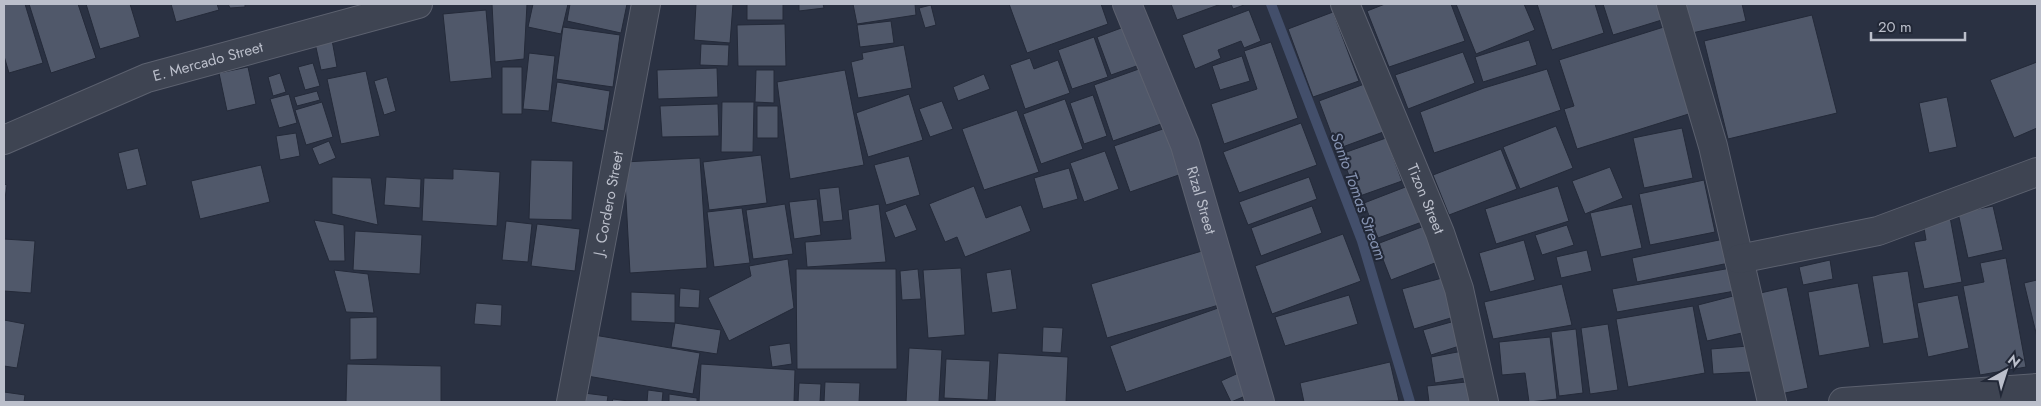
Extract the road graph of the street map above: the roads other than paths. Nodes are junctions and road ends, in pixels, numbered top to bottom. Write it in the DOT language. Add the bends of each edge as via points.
graph roads {
  1 [pos="418,4"];
  2 [pos="646,4"];
  3 [pos="1127,4"];
  4 [pos="1345,4"];
  5 [pos="1671,4"];
  6 [pos="4,140"];
  7 [pos="2037,172"];
  8 [pos="1739,259"];
  9 [pos="2037,388"];
  10 [pos="571,402"];
  11 [pos="1260,402"];
  12 [pos="1484,402"];
  13 [pos="1772,402"];
  14 [pos="1843,402"];
  1 -- 6 [label="street, E. Mercado Street" via="147,78"];
  2 -- 10 [label="street, J. Cordero Street"];
  3 -- 11 [label="street, Rizal Street" via="1185,145"];
  4 -- 12 [label="street, Tizon Street" via="1460,289"];
  5 -- 8 [label="street" via="1713,146"];
  7 -- 8 [label="street" via="1878,232"];
  8 -- 13 [label="street"];
  9 -- 14 [label="street"];
}
